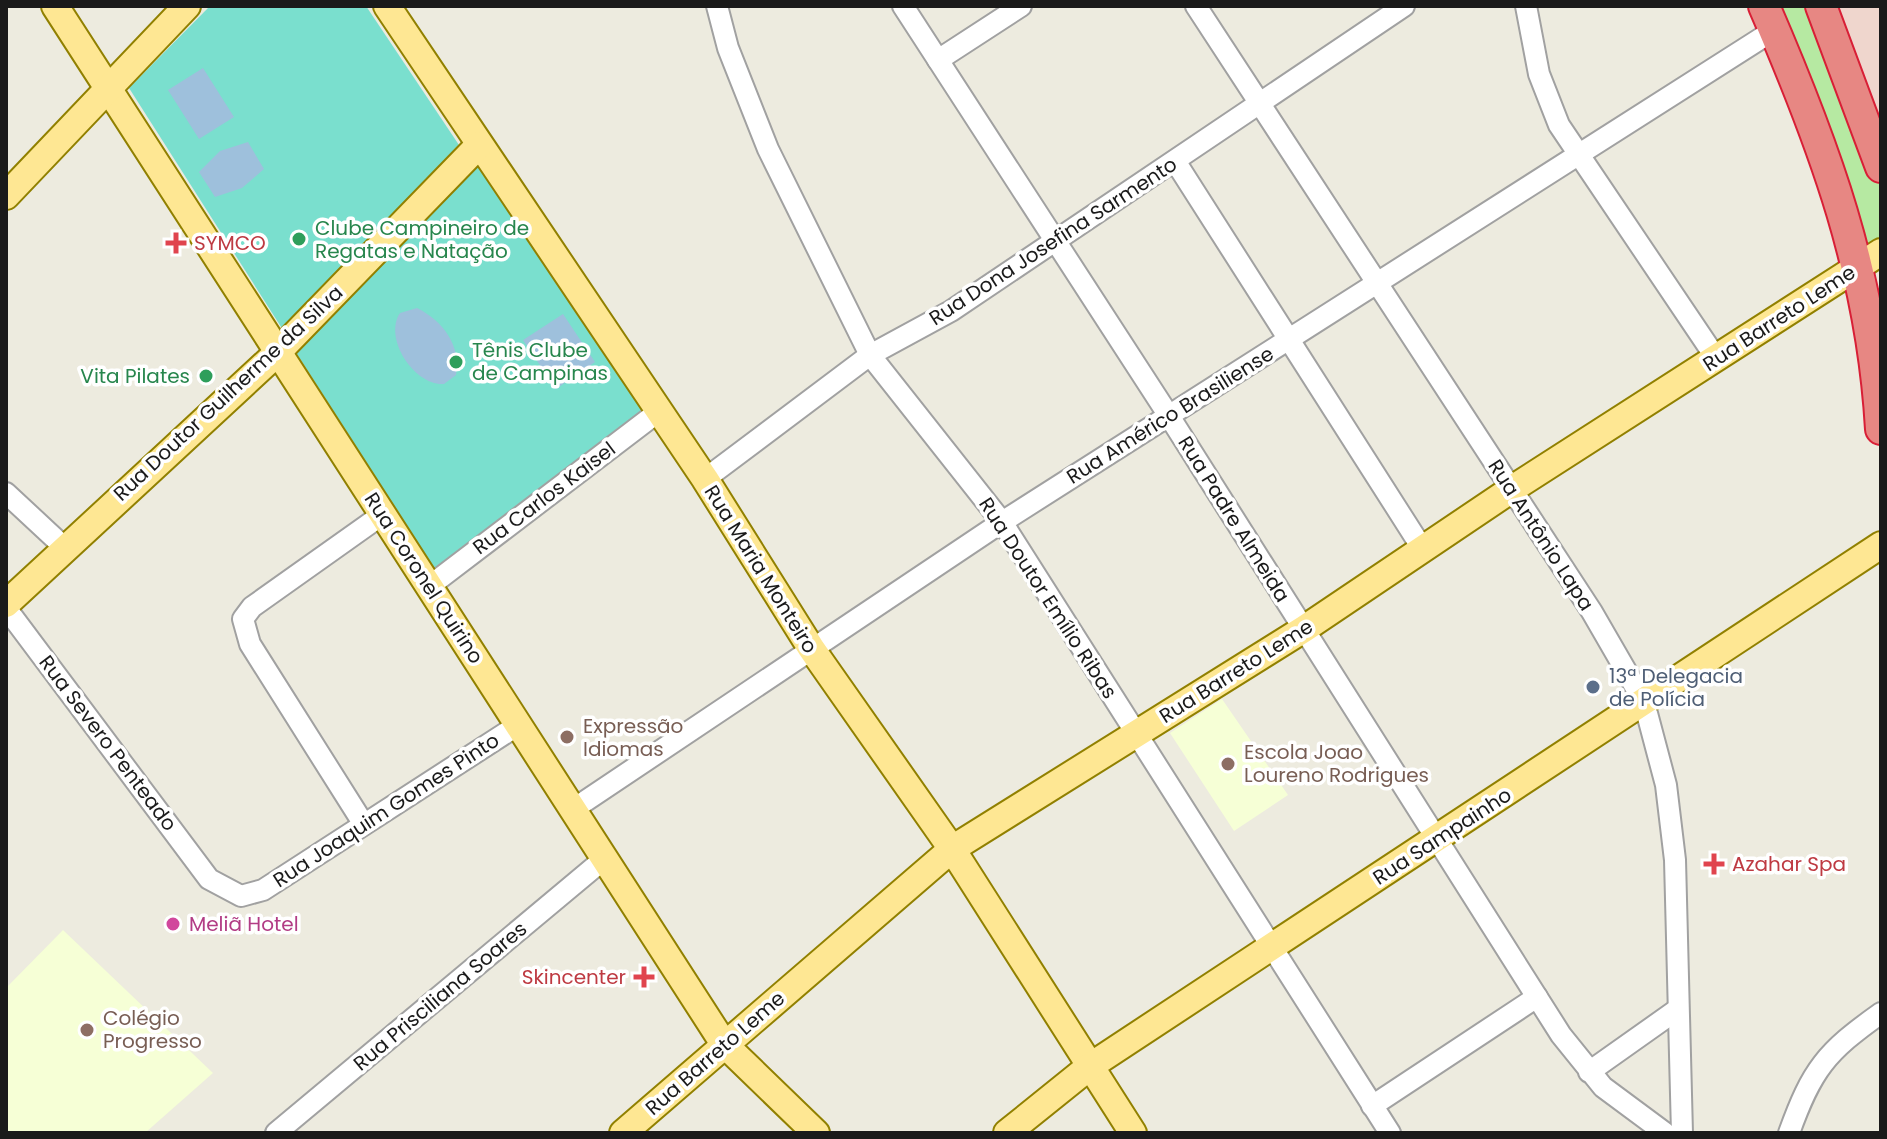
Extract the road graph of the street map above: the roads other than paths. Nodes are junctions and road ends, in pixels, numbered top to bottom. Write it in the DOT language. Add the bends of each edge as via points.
graph roads {
  1 [pos="55,6"];
  2 [pos="187,6"];
  3 [pos="387,6"];
  4 [pos="717,6"];
  5 [pos="903,6"];
  6 [pos="1021,6"];
  7 [pos="1196,6"];
  8 [pos="1404,6"];
  9 [pos="1526,6"];
  10 [pos="1821,6"];
  11 [pos="1769,18"];
  12 [pos="938,60"];
  13 [pos="109,91"];
  14 [pos="1260,104"];
  15 [pos="479,145"];
  16 [pos="1578,157"];
  17 [pos="1175,161"];
  18 [pos="1881,167"];
  19 [pos="6,196"];
  20 [pos="1053,241"];
  21 [pos="1870,259"];
  22 [pos="1377,282"];
  23 [pos="1289,340"];
  24 [pos="276,354"];
  25 [pos="870,355"];
  26 [pos="1716,358"];
  27 [pos="658,412"];
  28 [pos="1169,416"];
  29 [pos="1881,429"];
  30 [pos="705,479"];
  31 [pos="1512,489"];
  32 [pos="6,493"];
  33 [pos="383,514"];
  34 [pos="1002,522"];
  35 [pos="1881,545"];
  36 [pos="64,547"];
  37 [pos="1422,548"];
  38 [pos="431,585"];
  39 [pos="6,606"];
  40 [pos="1304,629"];
  41 [pos="811,648"];
  42 [pos="1644,702"];
  43 [pos="518,725"];
  44 [pos="1136,733"];
  45 [pos="572,810"];
  46 [pos="363,823"];
  47 [pos="1437,839"];
  48 [pos="952,849"];
  49 [pos="604,859"];
  50 [pos="209,879"];
  51 [pos="1271,949"];
  52 [pos="1537,997"];
  53 [pos="1678,1009"];
  54 [pos="1881,1013"];
  55 [pos="724,1044"];
  56 [pos="1089,1067"];
  57 [pos="1589,1072"];
  58 [pos="1372,1106"];
  59 [pos="276,1133"];
  60 [pos="623,1133"];
  61 [pos="816,1133"];
  62 [pos="1007,1133"];
  63 [pos="1133,1133"];
  64 [pos="1390,1133"];
  65 [pos="1665,1133"];
  66 [pos="1682,1133"];
  67 [pos="1789,1133"];
  1 -- 13 [label="main road, Rua Coronel Quirino"];
  2 -- 13 [label="main road"];
  3 -- 15 [label="main road, Rua Maria Monteiro"];
  4 -- 25 [label="street, Rua Doutor Emílio Ribas" via="768,149"];
  5 -- 12 [label="street, Rua Padre Almeida"];
  6 -- 12 [label="street"];
  7 -- 14 [label="street, Rua Antônio Lapa"];
  8 -- 14 [label="street, Rua Dona Josefina Sarmento"];
  9 -- 16 [label="street" via="1548,99"];
  10 -- 18 [label="highway"];
  11 -- 16 [label="street, Rua Américo Brasiliense"];
  11 -- 21 [label="highway"];
  12 -- 20 [label="street, Rua Padre Almeida"];
  13 -- 19 [label="main road"];
  13 -- 24 [label="main road, Rua Coronel Quirino"];
  14 -- 17 [label="street, Rua Dona Josefina Sarmento"];
  14 -- 22 [label="street, Rua Antônio Lapa"];
  15 -- 24 [label="main road, Rua Doutor Guilherme da Silva"];
  15 -- 27 [label="main road, Rua Maria Monteiro"];
  16 -- 22 [label="street, Rua Américo Brasiliense"];
  16 -- 26 [label="street"];
  17 -- 20 [label="street, Rua Dona Josefina Sarmento"];
  17 -- 23 [label="street"];
  20 -- 25 [label="street, Rua Dona Josefina Sarmento" via="951,311"];
  20 -- 28 [label="street, Rua Padre Almeida"];
  21 -- 26 [label="main road, Rua Barreto Leme"];
  21 -- 29 [label="highway"];
  22 -- 23 [label="street, Rua Américo Brasiliense"];
  22 -- 31 [label="street, Rua Antônio Lapa"];
  23 -- 28 [label="street, Rua Américo Brasiliense"];
  23 -- 37 [label="street"];
  24 -- 33 [label="main road, Rua Coronel Quirino"];
  24 -- 36 [label="main road, Rua Doutor Guilherme da Silva"];
  25 -- 30 [label="street, Rua Dona Josefina Sarmento"];
  25 -- 34 [label="street, Rua Doutor Emílio Ribas"];
  26 -- 31 [label="main road, Rua Barreto Leme"];
  27 -- 30 [label="main road, Rua Maria Monteiro"];
  27 -- 38 [label="street, Rua Carlos Kaisel"];
  28 -- 34 [label="street, Rua Américo Brasiliense"];
  28 -- 40 [label="street, Rua Padre Almeida"];
  30 -- 41 [label="main road, Rua Maria Monteiro"];
  31 -- 37 [label="main road, Rua Barreto Leme"];
  31 -- 42 [label="street, Rua Antônio Lapa"];
  32 -- 36 [label="street"];
  33 -- 38 [label="main road, Rua Coronel Quirino"];
  33 -- 46 [label="street" via="252,607 243,619 250,644"];
  34 -- 41 [label="street, Rua Américo Brasiliense"];
  34 -- 44 [label="street, Rua Doutor Emílio Ribas"];
  35 -- 42 [label="main road, Rua Sampainho"];
  36 -- 39 [label="main road, Rua Doutor Guilherme da Silva"];
  37 -- 40 [label="main road, Rua Barreto Leme"];
  38 -- 43 [label="main road, Rua Coronel Quirino"];
  39 -- 50 [label="street, Rua Severo Penteado"];
  40 -- 44 [label="main road, Rua Barreto Leme"];
  40 -- 47 [label="street, Rua Padre Almeida"];
  41 -- 45 [label="street, Rua Américo Brasiliense"];
  41 -- 48 [label="main road, Rua Maria Monteiro"];
  42 -- 47 [label="main road, Rua Sampainho"];
  42 -- 53 [label="street, Rua Antônio Lapa" via="1672,823"];
  43 -- 45 [label="main road, Rua Coronel Quirino"];
  43 -- 46 [label="street, Rua Joaquim Gomes Pinto"];
  44 -- 48 [label="main road, Rua Barreto Leme"];
  44 -- 51 [label="street, Rua Doutor Emílio Ribas"];
  45 -- 49 [label="main road, Rua Coronel Quirino"];
  46 -- 50 [label="street, Rua Joaquim Gomes Pinto" via="263,890 241,896"];
  47 -- 51 [label="main road, Rua Sampainho"];
  47 -- 52 [label="street, Rua Padre Almeida"];
  48 -- 55 [label="main road, Rua Barreto Leme"];
  48 -- 56 [label="main road, Rua Maria Monteiro"];
  49 -- 55 [label="main road, Rua Coronel Quirino"];
  49 -- 59 [label="street, Rua Prisciliana Soares"];
  51 -- 56 [label="main road, Rua Sampainho"];
  51 -- 58 [label="street, Rua Doutor Emílio Ribas"];
  52 -- 57 [label="street, Rua Padre Almeida"];
  52 -- 58 [label="street"];
  53 -- 57 [label="street"];
  53 -- 66 [label="street, Rua Antônio Lapa"];
  54 -- 67 [label="street" via="1830,1051 1802,1096"];
  55 -- 60 [label="main road, Rua Barreto Leme"];
  55 -- 61 [label="main road, Rua Coronel Quirino"];
  56 -- 62 [label="main road, Rua Sampainho"];
  56 -- 63 [label="main road, Rua Maria Monteiro"];
  57 -- 65 [label="street, Rua Padre Almeida"];
  58 -- 64 [label="street, Rua Doutor Emílio Ribas"];
}
